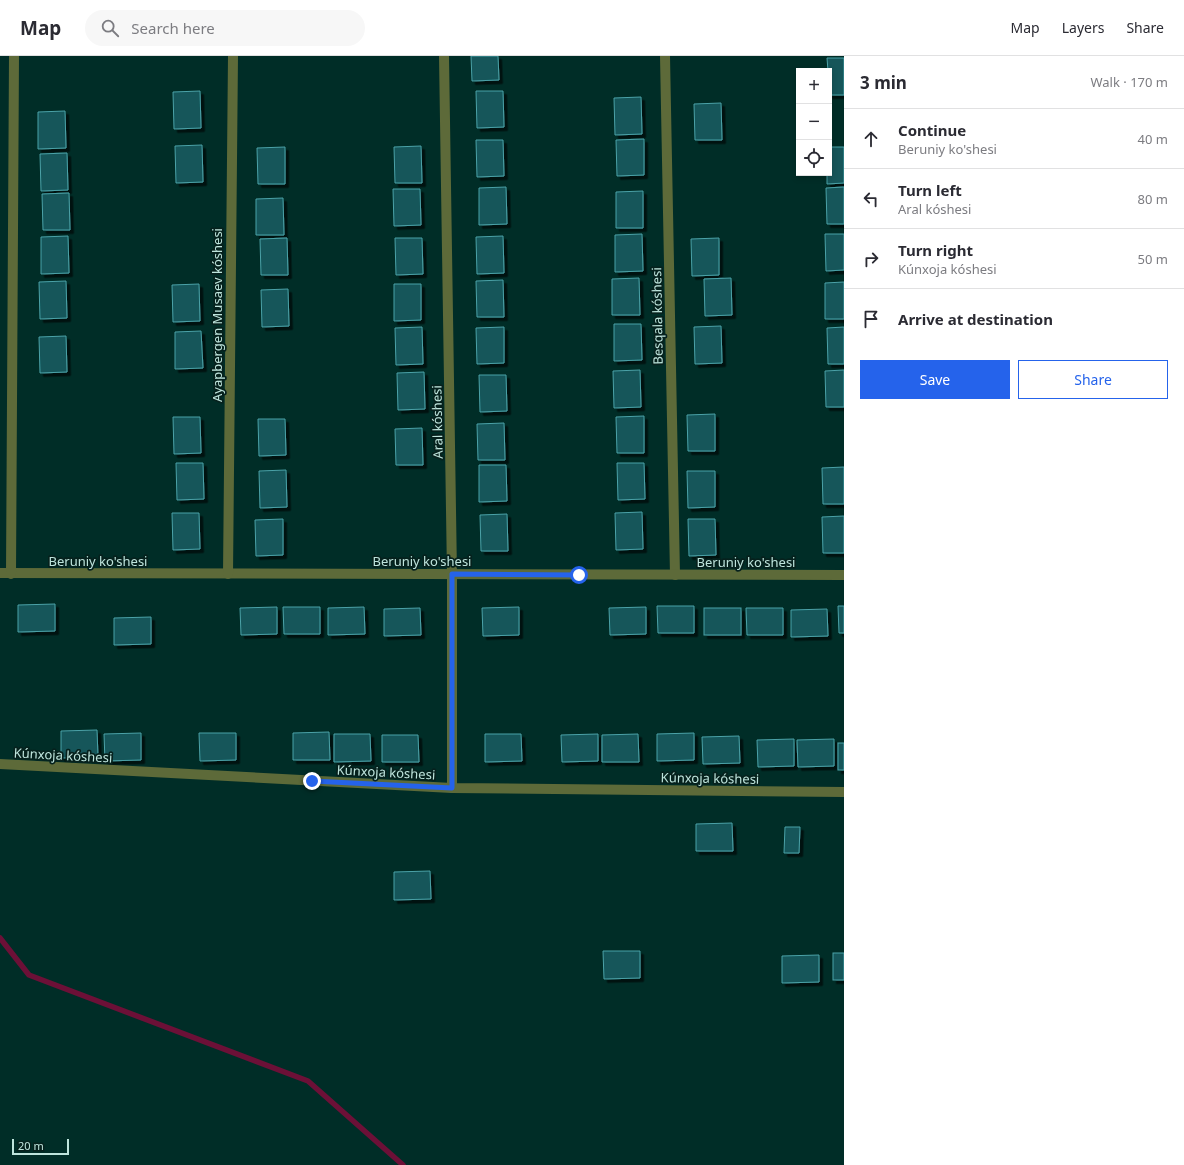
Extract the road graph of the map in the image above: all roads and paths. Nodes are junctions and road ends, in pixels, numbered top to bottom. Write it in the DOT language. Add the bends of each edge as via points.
graph roads {
  1 [pos="14,56"];
  2 [pos="233,56"];
  3 [pos="444,56"];
  4 [pos="665,56"];
  5 [pos="0,573"];
  6 [pos="11,574"];
  7 [pos="228,574"];
  8 [pos="452,574"];
  9 [pos="675,575"];
  10 [pos="844,575"];
  11 [pos="0,764"];
  12 [pos="452,788"];
  13 [pos="844,792"];
  1 -- 6 [label="street"];
  2 -- 7 [label="street, Ayapbergen Musaev kóshesi"];
  3 -- 8 [label="street, Aral kóshesi"];
  4 -- 9 [label="street, Besqala kóshesi"];
  5 -- 6 [label="street, Beruniy ko'shesi"];
  6 -- 7 [label="street, Beruniy ko'shesi"];
  7 -- 8 [label="street, Beruniy ko'shesi"];
  8 -- 9 [label="street, Beruniy ko'shesi"];
  8 -- 12 [label="street, Aral kóshesi"];
  9 -- 10 [label="street, Beruniy ko'shesi"];
  11 -- 12 [label="street, Kúnxoja kóshesi"];
  12 -- 13 [label="street, Kúnxoja kóshesi"];
}
